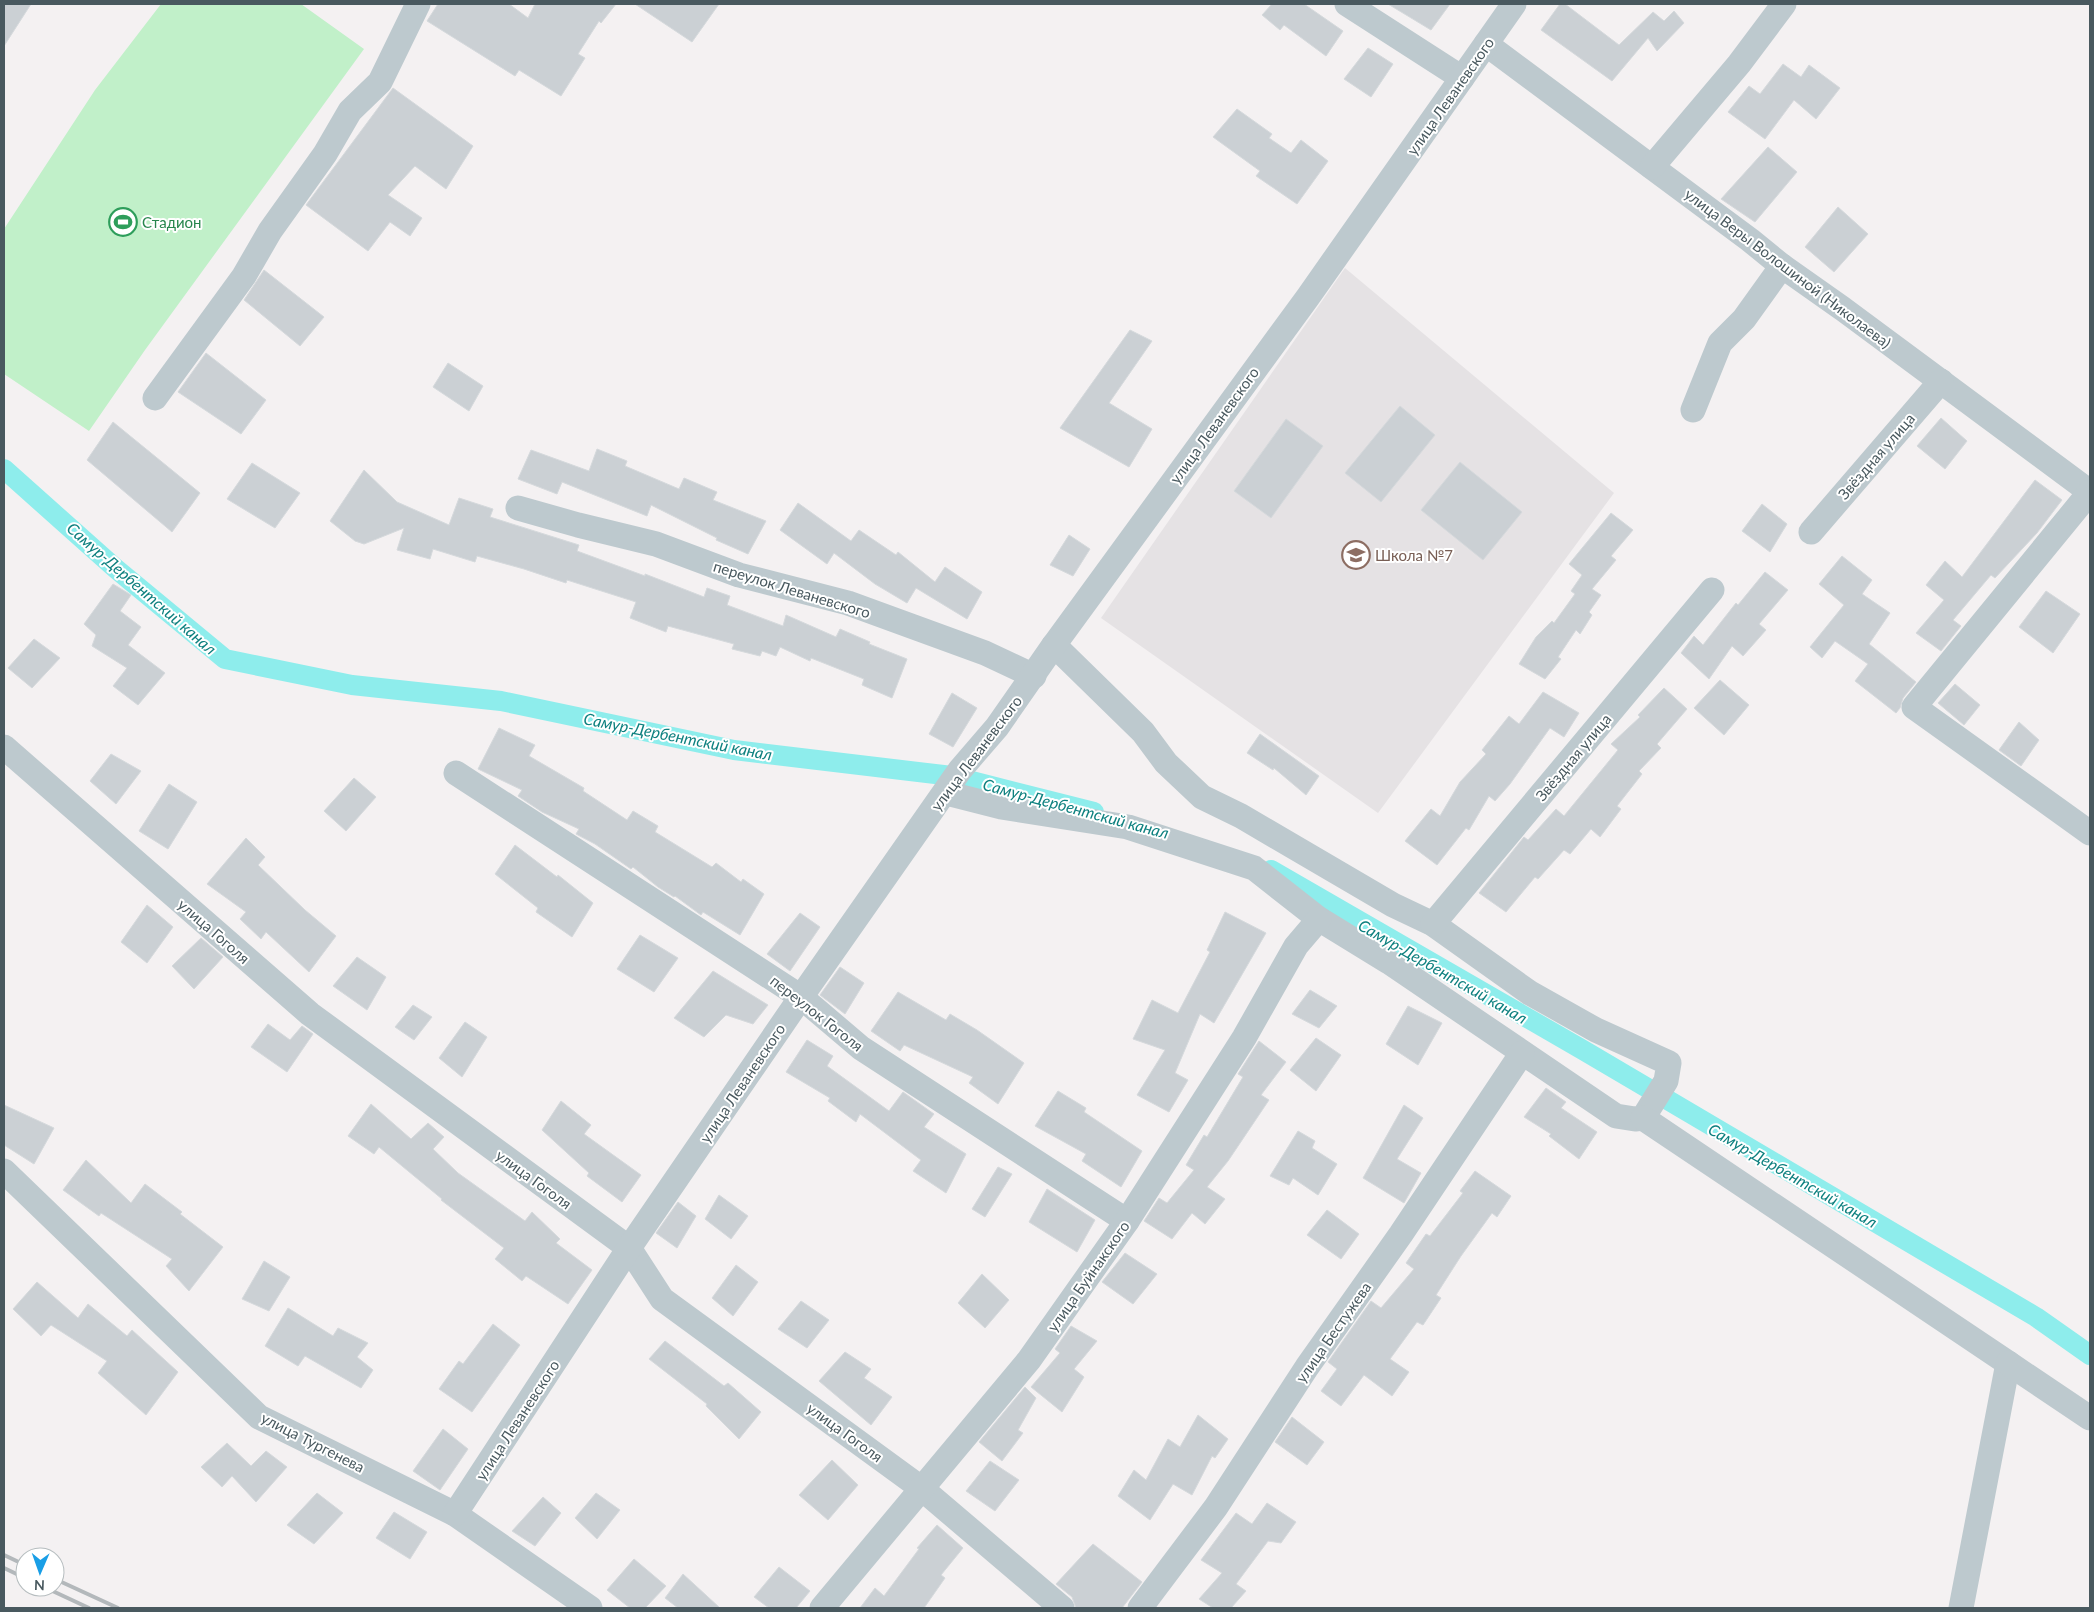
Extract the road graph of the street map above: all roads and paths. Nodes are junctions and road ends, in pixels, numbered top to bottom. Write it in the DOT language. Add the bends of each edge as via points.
graph roads {
  1 [pos="418,4"];
  2 [pos="1347,4"];
  3 [pos="1514,4"];
  4 [pos="1784,4"];
  5 [pos="1486,44"];
  6 [pos="1462,78"];
  7 [pos="1652,167"];
  8 [pos="1782,266"];
  9 [pos="1941,381"];
  10 [pos="155,398"];
  11 [pos="1693,410"];
  12 [pos="2090,492"];
  13 [pos="518,508"];
  14 [pos="1812,532"];
  15 [pos="1712,590"];
  16 [pos="1054,644"];
  17 [pos="1034,676"];
  18 [pos="4,747"];
  19 [pos="456,773"];
  20 [pos="953,782"];
  21 [pos="2090,833"];
  22 [pos="1319,919"];
  23 [pos="1433,924"];
  24 [pos="801,997"];
  25 [pos="1522,1054"];
  26 [pos="1646,1113"];
  27 [pos="4,1171"];
  28 [pos="1127,1221"];
  29 [pos="629,1248"];
  30 [pos="2008,1363"];
  31 [pos="2090,1418"];
  32 [pos="921,1488"];
  33 [pos="456,1514"];
  34 [pos="590,1608"];
  35 [pos="822,1608"];
  36 [pos="1062,1608"];
  37 [pos="1140,1608"];
  38 [pos="1961,1608"];
  1 -- 10 [label="street" via="380,82 350,111 325,154 270,230 244,276"];
  2 -- 6 [label="street"];
  3 -- 5 [label="street, улица Леваневского"];
  4 -- 7 [label="street" via="1739,64"];
  5 -- 6 [label="street, улица Леваневского"];
  5 -- 7 [label="street, улица Веры Волошиной (Николаева)"];
  6 -- 16 [label="street, улица Леваневского" via="1308,297"];
  7 -- 8 [label="street, улица Веры Волошиной (Николаева)"];
  8 -- 9 [label="street, улица Веры Волошиной (Николаева)"];
  8 -- 11 [label="street" via="1744,318 1720,344"];
  9 -- 12 [label="street, улица Веры Волошиной (Николаева)"];
  9 -- 14 [label="street, Звёздная улица"];
  12 -- 21 [label="street" via="1914,706"];
  13 -- 17 [label="street, переулок Леваневского" via="656,544 739,576 848,603 985,653"];
  15 -- 23 [label="street, Звёздная улица"];
  16 -- 17 [label="street, улица Леваневского"];
  16 -- 23 [label="street" via="1142,732 1166,763 1202,796 1393,905"];
  17 -- 20 [label="street, улица Леваневского"];
  18 -- 29 [label="street, улица Гоголя" via="310,1014"];
  19 -- 24 [label="street, переулок Гоголя"];
  20 -- 22 [label="street" via="1001,806 1128,827 1254,868"];
  20 -- 24 [label="street, улица Леваневского"];
  22 -- 25 [label="street" via="1389,962"];
  22 -- 28 [label="street, улица Буйнакского" via="1296,946 1244,1038"];
  23 -- 26 [label="street" via="1530,993 1596,1030 1669,1064 1666,1081"];
  24 -- 28 [label="street, переулок Гоголя" via="861,1048"];
  24 -- 29 [label="street, улица Леваневского"];
  25 -- 26 [label="street" via="1616,1116 1635,1119"];
  25 -- 37 [label="street, улица Бестужева" via="1307,1367 1216,1507"];
  26 -- 30 [label="street"];
  27 -- 33 [label="street, улица Тургенева" via="260,1417"];
  28 -- 32 [label="street, улица Буйнакского" via="1029,1360"];
  29 -- 32 [label="street, улица Гоголя" via="662,1300"];
  29 -- 33 [label="street, улица Леваневского"];
  30 -- 31 [label="street"];
  30 -- 38 [label="street"];
  32 -- 35 [label="street, улица Буйнакского"];
  32 -- 36 [label="street, улица Гоголя"];
  33 -- 34 [label="street, улица Тургенева"];
}
